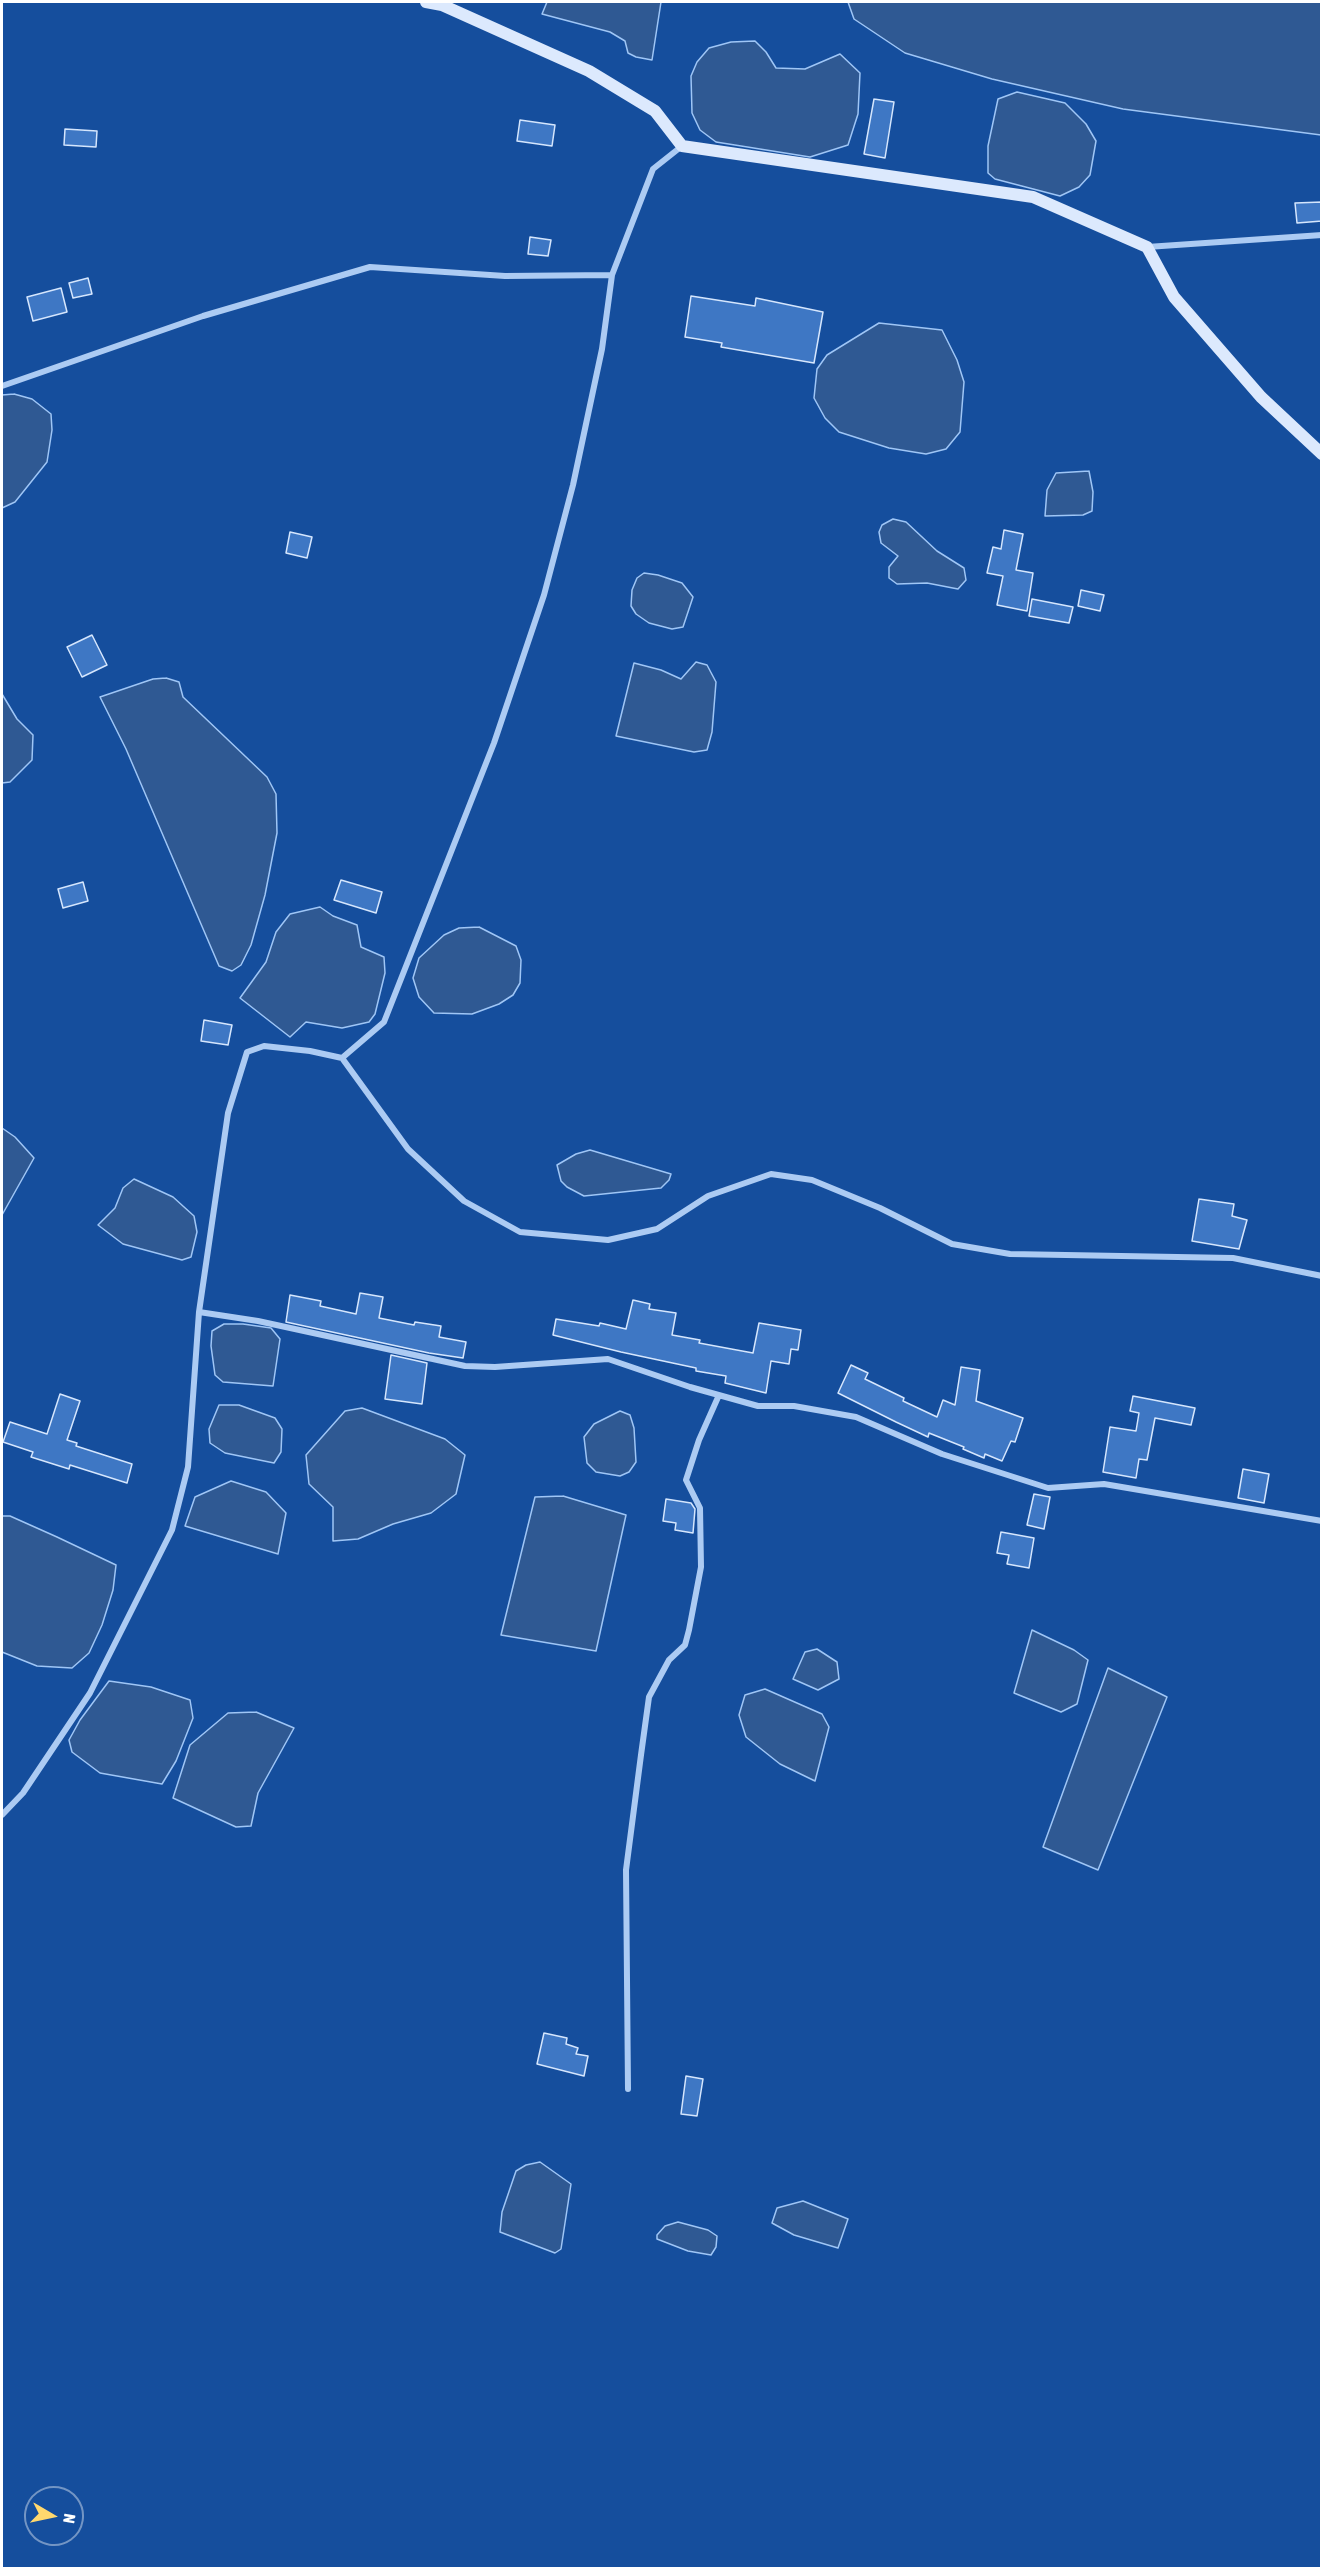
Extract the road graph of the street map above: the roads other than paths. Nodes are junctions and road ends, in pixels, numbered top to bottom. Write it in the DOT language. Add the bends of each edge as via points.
graph roads {
  1 [pos="426,2"];
  2 [pos="682,146"];
  3 [pos="1322,236"];
  4 [pos="1148,247"];
  5 [pos="612,275"];
  6 [pos="2,386"];
  7 [pos="1322,454"];
  8 [pos="342,1058"];
  9 [pos="1322,1276"];
  10 [pos="199,1312"];
  11 [pos="719,1395"];
  12 [pos="1322,1521"];
  13 [pos="2,1815"];
  14 [pos="628,2090"];
  1 -- 2 [label="street" via="442,5 589,71 655,111"];
  2 -- 4 [label="street" via="1033,197"];
  2 -- 5 [label="street" via="653,169"];
  3 -- 4 [label="street"];
  4 -- 7 [label="street" via="1174,297 1261,397"];
  5 -- 6 [label="street" via="505,276 370,267 203,316"];
  5 -- 8 [label="street" via="602,349 573,485 544,595 495,743 384,1022"];
  8 -- 9 [label="street" via="408,1149 464,1201 520,1232 608,1240 657,1229 708,1196 771,1174 812,1180 952,1244 1010,1254 1233,1258"];
  8 -- 10 [label="street" via="264,1046 247,1052 228,1113"];
  10 -- 11 [label="street" via="465,1366 608,1359"];
  10 -- 13 [label="street" via="188,1467 172,1530 90,1693 23,1793"];
  11 -- 12 [label="street" via="758,1406 794,1406 856,1417 942,1454 1048,1488 1104,1484"];
  11 -- 14 [label="street" via="686,1480 700,1508 701,1568 689,1630 685,1646 669,1660 649,1697 640,1755 626,1870"];
}
